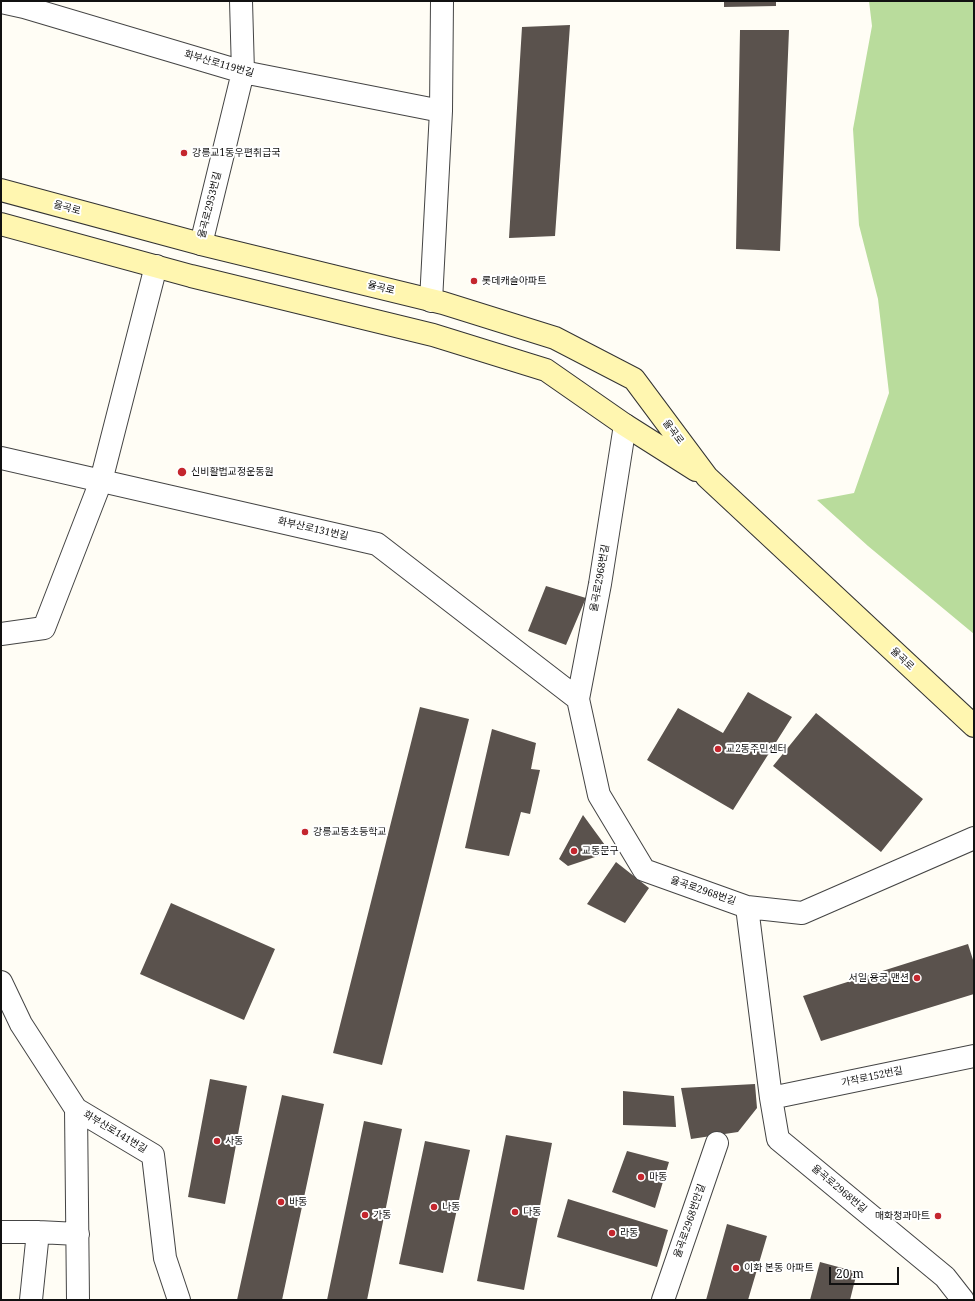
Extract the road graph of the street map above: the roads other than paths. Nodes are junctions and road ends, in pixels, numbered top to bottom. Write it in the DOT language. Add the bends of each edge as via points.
graph roads {
  1 [pos="242,1"];
  2 [pos="442,1"];
  3 [pos="1,2"];
  4 [pos="24,4"];
  5 [pos="242,72"];
  6 [pos="441,111"];
  7 [pos="1,190"];
  8 [pos="1,224"];
  9 [pos="201,244"];
  10 [pos="156,266"];
  11 [pos="431,301"];
  12 [pos="421,332"];
  13 [pos="625,425"];
  14 [pos="1,458"];
  15 [pos="707,477"];
  16 [pos="101,481"];
  17 [pos="1,634"];
  18 [pos="578,699"];
  19 [pos="974,726"];
  20 [pos="974,838"];
  21 [pos="748,907"];
  22 [pos="1,982"];
  23 [pos="974,1056"];
  24 [pos="771,1098"];
  25 [pos="76,1108"];
  26 [pos="717,1143"];
  27 [pos="1,1232"];
  28 [pos="38,1232"];
  29 [pos="78,1234"];
  30 [pos="31,1300"];
  31 [pos="78,1300"];
  32 [pos="179,1300"];
  33 [pos="663,1300"];
  34 [pos="963,1300"];
  1 -- 5 [label="street, 율곡로2953번길"];
  2 -- 6 [label="street"];
  3 -- 4 [label="street, 화부산로119번길"];
  4 -- 5 [label="street, 화부산로119번길"];
  5 -- 6 [label="street, 화부산로119번길"];
  5 -- 9 [label="street, 율곡로2953번길"];
  6 -- 11 [label="street"];
  7 -- 9 [label="street, 율곡로"];
  8 -- 10 [label="street, 율곡로"];
  9 -- 11 [label="street, 율곡로"];
  10 -- 12 [label="street, 율곡로"];
  10 -- 16 [label="street"];
  11 -- 12 [label="street"];
  11 -- 15 [label="street, 율곡로" via="555,338 634,379"];
  12 -- 13 [label="street, 율곡로" via="546,370"];
  13 -- 15 [label="street, 율곡로"];
  13 -- 18 [label="street, 율곡로2968번길" via="600,584"];
  14 -- 16 [label="street, 화부산로131번길"];
  15 -- 19 [label="street, 율곡로"];
  16 -- 17 [label="street" via="44,628"];
  16 -- 18 [label="street, 화부산로131번길" via="377,544"];
  18 -- 21 [label="street, 율곡로2968번길" via="599,796 644,870"];
  20 -- 21 [label="street" via="802,913"];
  21 -- 24 [label="street, 율곡로2968번길"];
  22 -- 25 [label="street, 화부산로141번길" via="21,1024"];
  23 -- 24 [label="street, 가작로152번길"];
  24 -- 34 [label="street, 율곡로2968번길" via="778,1139 945,1276"];
  25 -- 29 [label="street"];
  25 -- 32 [label="street, 화부산로141번길" via="153,1155 165,1258"];
  26 -- 33 [label="street, 율곡로2968번안길"];
  27 -- 28 [label="street"];
  28 -- 29 [label="street"];
  28 -- 30 [label="street"];
  29 -- 31 [label="street"];
}
